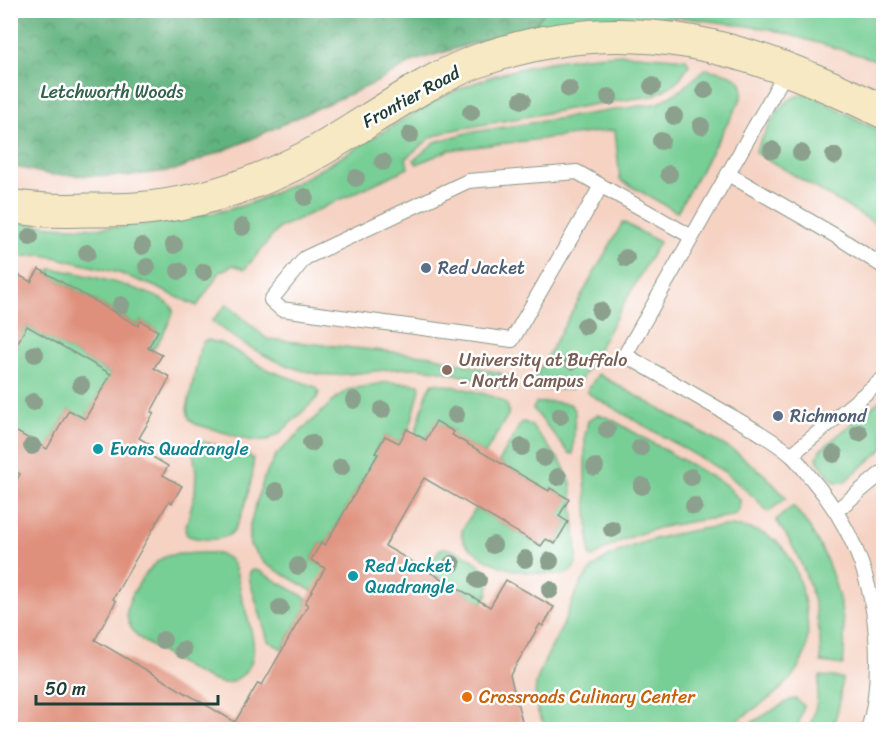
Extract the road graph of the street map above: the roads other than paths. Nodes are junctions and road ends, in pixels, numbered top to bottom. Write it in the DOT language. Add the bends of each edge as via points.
graph roads {
  1 [pos="788,70"];
  2 [pos="884,112"];
  3 [pos="728,174"];
  4 [pos="601,186"];
  5 [pos="10,206"];
  6 [pos="692,237"];
  7 [pos="884,267"];
  8 [pos="884,378"];
  9 [pos="791,455"];
  10 [pos="884,471"];
  11 [pos="836,511"];
  12 [pos="880,639"];
  13 [pos="879,708"];
  14 [pos="868,729"];
  1 -- 2 [label="street, Frontier Road"];
  1 -- 3 [label="lane"];
  1 -- 5 [label="street, Frontier Road" via="726,49 661,36 595,36 543,42 456,70 424,85 308,157 212,195 136,209 49,211"];
  3 -- 6 [label="lane"];
  3 -- 7 [label="lane"];
  4 -- 4 [label="lane" via="512,340 281,309 271,300 305,258 468,181 578,172"];
  4 -- 6 [label="lane"];
  6 -- 9 [label="lane" via="626,355"];
  8 -- 9 [label="lane"];
  9 -- 11 [label="lane"];
  10 -- 11 [label="lane"];
  11 -- 12 [label="lane" via="864,567"];
  12 -- 13 [label="lane"];
  13 -- 14 [label="lane"];
}
